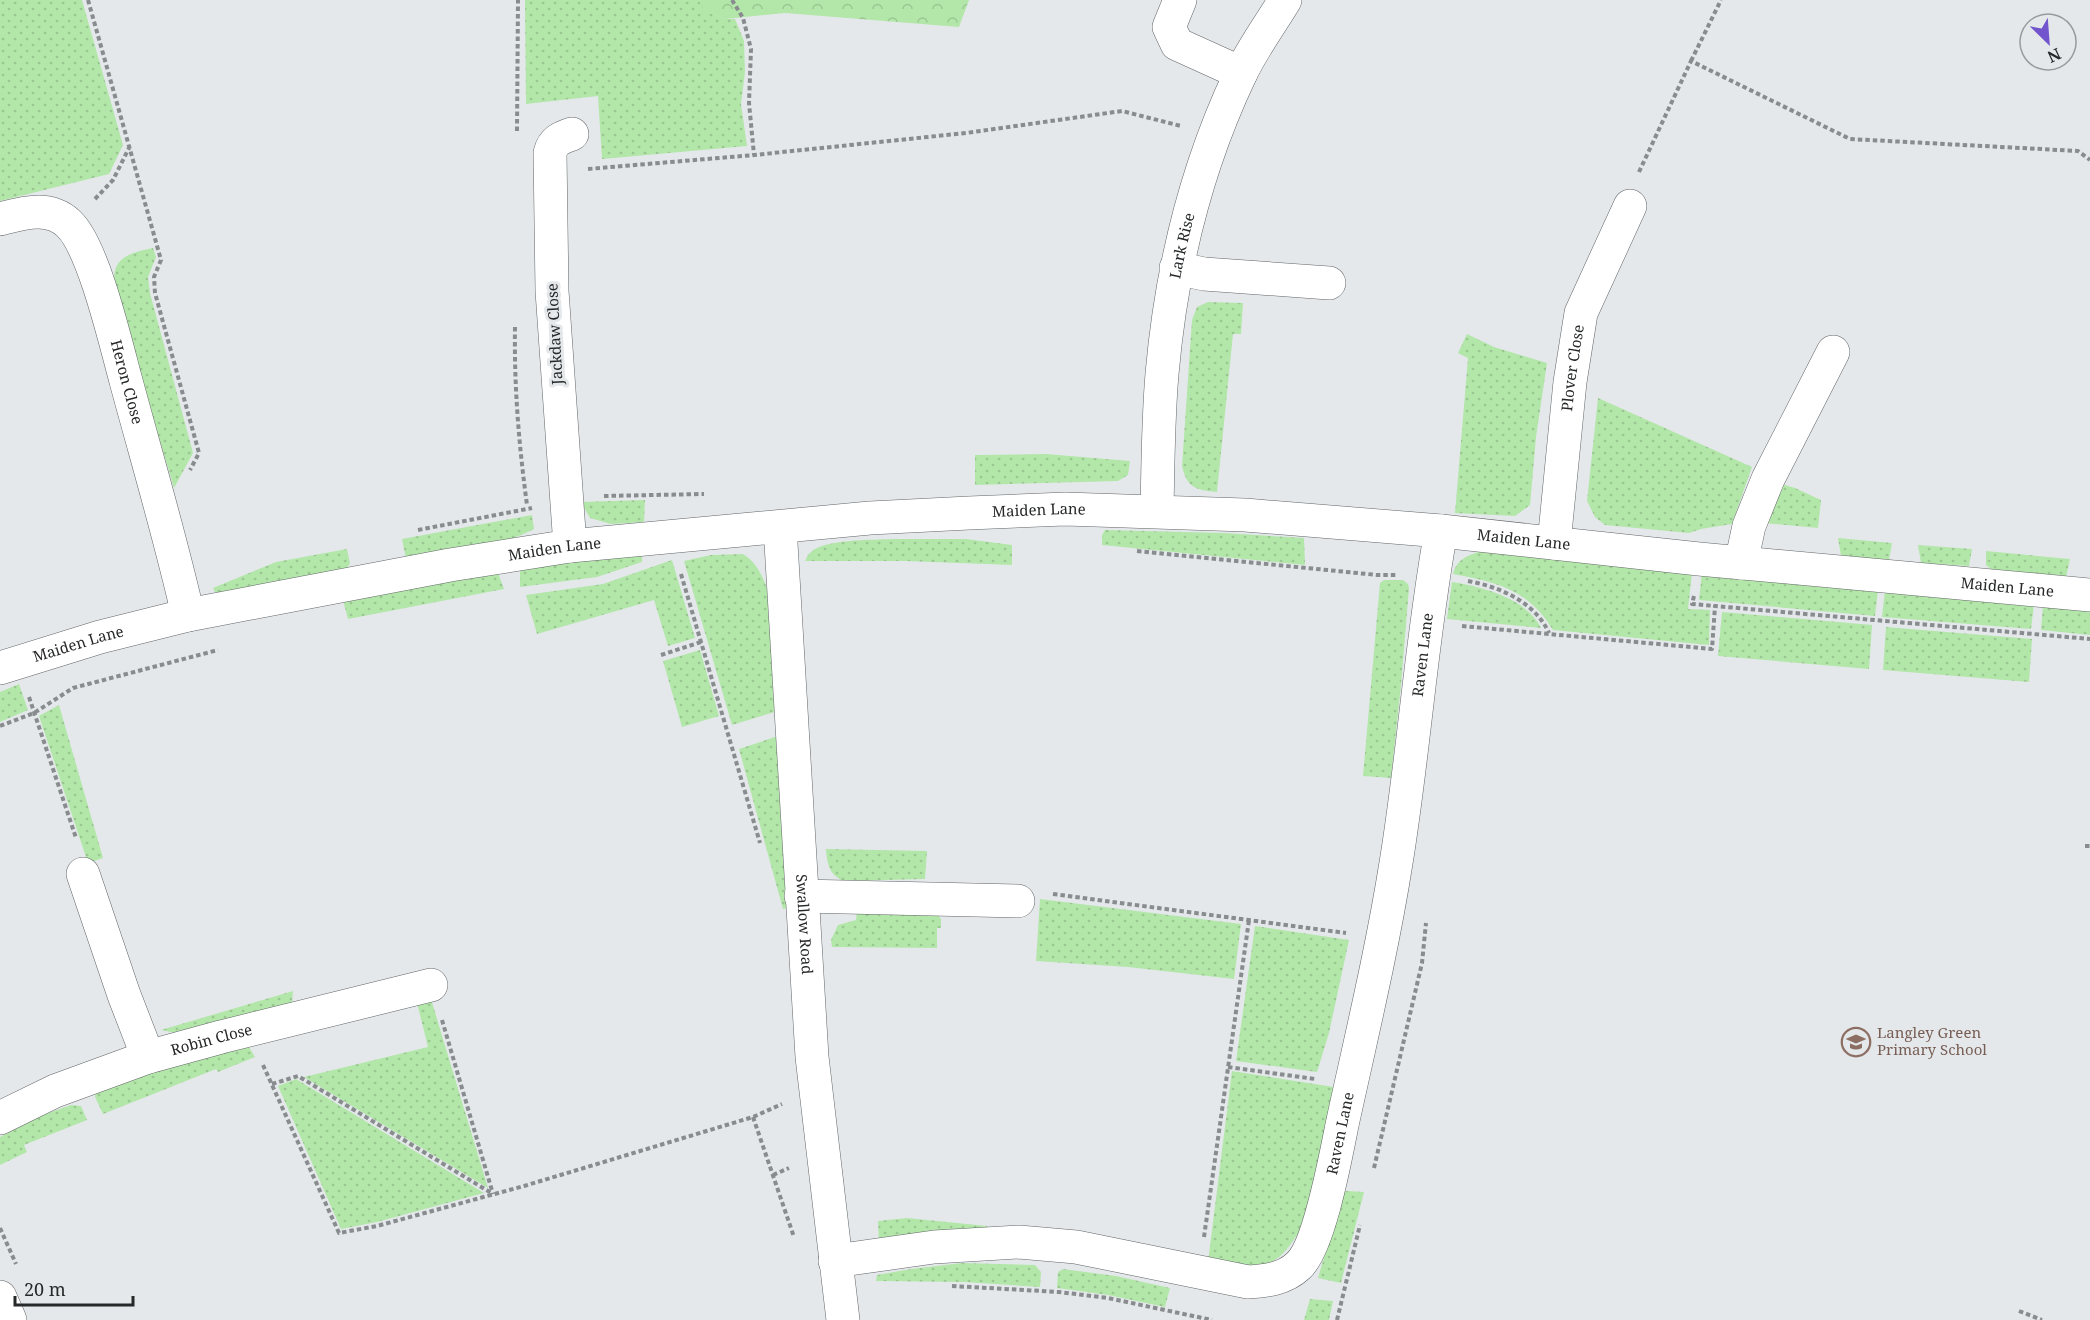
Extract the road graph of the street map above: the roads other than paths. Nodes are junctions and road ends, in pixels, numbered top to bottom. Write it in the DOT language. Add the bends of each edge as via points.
graph roads {
  1 [pos="1180,0"];
  2 [pos="1285,0"];
  3 [pos="1241,73"];
  4 [pos="572,134"];
  5 [pos="1630,206"];
  6 [pos="0,219"];
  7 [pos="1176,268"];
  8 [pos="1329,283"];
  9 [pos="1833,352"];
  10 [pos="1157,511"];
  11 [pos="780,526"];
  12 [pos="1441,531"];
  13 [pos="1554,543"];
  14 [pos="570,546"];
  15 [pos="1741,563"];
  16 [pos="2090,595"];
  17 [pos="188,615"];
  18 [pos="8,665"];
  19 [pos="83,874"];
  20 [pos="801,896"];
  21 [pos="1018,901"];
  22 [pos="431,985"];
  23 [pos="148,1057"];
  24 [pos="0,1118"];
  25 [pos="836,1261"];
  26 [pos="0,1297"];
  27 [pos="10,1320"];
  28 [pos="843,1320"];
  1 -- 3 [label="street" via="1169,27 1177,44"];
  2 -- 3 [label="street, Lark Rise"];
  3 -- 7 [label="street, Lark Rise" via="1214,134"];
  4 -- 14 [label="street, Jackdaw Close" via="553,143 550,153 552,291"];
  5 -- 13 [label="street, Plover Close" via="1581,313 1569,382"];
  6 -- 17 [label="street, Heron Close" via="42,211 57,215 70,225 90,260"];
  7 -- 8 [label="street" via="1204,274"];
  7 -- 10 [label="street, Lark Rise" via="1162,374"];
  9 -- 15 [label="street" via="1768,478 1749,526"];
  10 -- 11 [label="street, Maiden Lane" via="1065,509"];
  10 -- 12 [label="street, Maiden Lane"];
  11 -- 14 [label="street, Maiden Lane"];
  11 -- 20 [label="street, Swallow Road"];
  12 -- 13 [label="street, Maiden Lane"];
  12 -- 25 [label="street, Raven Lane" via="1411,766 1382,938 1332,1172 1313,1244 1299,1266 1274,1280 1248,1282 1076,1247 1019,1242 934,1247"];
  13 -- 15 [label="street, Maiden Lane"];
  14 -- 17 [label="street, Maiden Lane"];
  15 -- 16 [label="street, Maiden Lane"];
  17 -- 18 [label="street, Maiden Lane"];
  19 -- 23 [label="street"];
  20 -- 21 [label="street"];
  20 -- 25 [label="street, Swallow Road" via="812,1057"];
  22 -- 23 [label="street, Robin Close"];
  23 -- 24 [label="street, Robin Close" via="55,1091"];
  25 -- 28 [label="street, Swallow Road"];
  26 -- 27 [label="street"];
}
